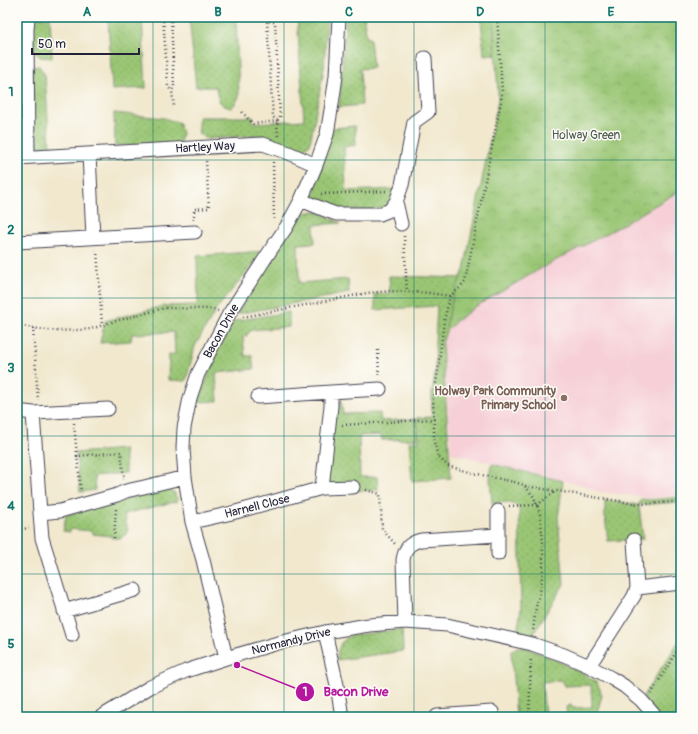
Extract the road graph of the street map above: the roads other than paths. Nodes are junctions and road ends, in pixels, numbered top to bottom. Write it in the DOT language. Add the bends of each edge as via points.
graph roads {
  1 [pos="28,17"];
  2 [pos="339,17"];
  3 [pos="425,58"];
  4 [pos="89,154"];
  5 [pos="23,157"];
  6 [pos="316,165"];
  7 [pos="398,196"];
  8 [pos="302,197"];
  9 [pos="400,224"];
  10 [pos="194,232"];
  11 [pos="95,237"];
  12 [pos="17,242"];
  13 [pos="380,390"];
  14 [pos="331,392"];
  15 [pos="258,396"];
  16 [pos="108,409"];
  17 [pos="17,411"];
  18 [pos="36,413"];
  19 [pos="185,476"];
  20 [pos="353,487"];
  21 [pos="322,488"];
  22 [pos="498,511"];
  23 [pos="40,513"];
  24 [pos="192,522"];
  25 [pos="498,535"];
  26 [pos="634,540"];
  27 [pos="498,554"];
  28 [pos="681,583"];
  29 [pos="637,588"];
  30 [pos="134,590"];
  31 [pos="64,611"];
  32 [pos="405,622"];
  33 [pos="325,632"];
  34 [pos="72,635"];
  35 [pos="226,658"];
  36 [pos="589,666"];
  37 [pos="120,712"];
  38 [pos="492,712"];
  39 [pos="101,717"];
  40 [pos="342,717"];
  41 [pos="433,717"];
  42 [pos="656,717"];
  1 -- 5 [label="street, Hartley Way"];
  2 -- 6 [label="street, Bacon Drive" via="337,70 332,104 327,134"];
  3 -- 7 [label="street" via="428,112 414,122"];
  4 -- 5 [label="street, Hartley Way"];
  4 -- 6 [label="street, Hartley Way" via="263,144"];
  4 -- 11 [label="street"];
  6 -- 8 [label="street, Bacon Drive"];
  7 -- 8 [label="street" via="390,210 380,214 336,214"];
  7 -- 9 [label="street"];
  8 -- 19 [label="street, Bacon Drive" via="287,226 230,314 198,374 184,428"];
  10 -- 11 [label="street"];
  11 -- 12 [label="street"];
  13 -- 14 [label="street"];
  14 -- 15 [label="street"];
  14 -- 21 [label="street"];
  16 -- 18 [label="street"];
  17 -- 18 [label="street"];
  18 -- 23 [label="street"];
  19 -- 23 [label="street" via="60,511"];
  19 -- 24 [label="street, Bacon Drive"];
  20 -- 21 [label="street, Harnell Close"];
  21 -- 24 [label="street, Harnell Close"];
  22 -- 25 [label="street"];
  23 -- 31 [label="street" via="42,538"];
  24 -- 35 [label="street, Bacon Drive"];
  25 -- 27 [label="street"];
  25 -- 32 [label="street" via="421,540 407,548 403,560"];
  26 -- 29 [label="street"];
  28 -- 29 [label="street"];
  29 -- 36 [label="street"];
  30 -- 31 [label="street"];
  31 -- 34 [label="street"];
  32 -- 33 [label="street, Normandy Drive"];
  32 -- 36 [label="street, Normandy Drive" via="447,625 532,644"];
  33 -- 35 [label="street, Normandy Drive"];
  33 -- 40 [label="street"];
  35 -- 37 [label="street, Normandy Drive" via="186,671 150,688"];
  36 -- 42 [label="street, Normandy Drive" via="624,686"];
  37 -- 39 [label="street, Normandy Drive"];
  38 -- 41 [label="street"];
}
